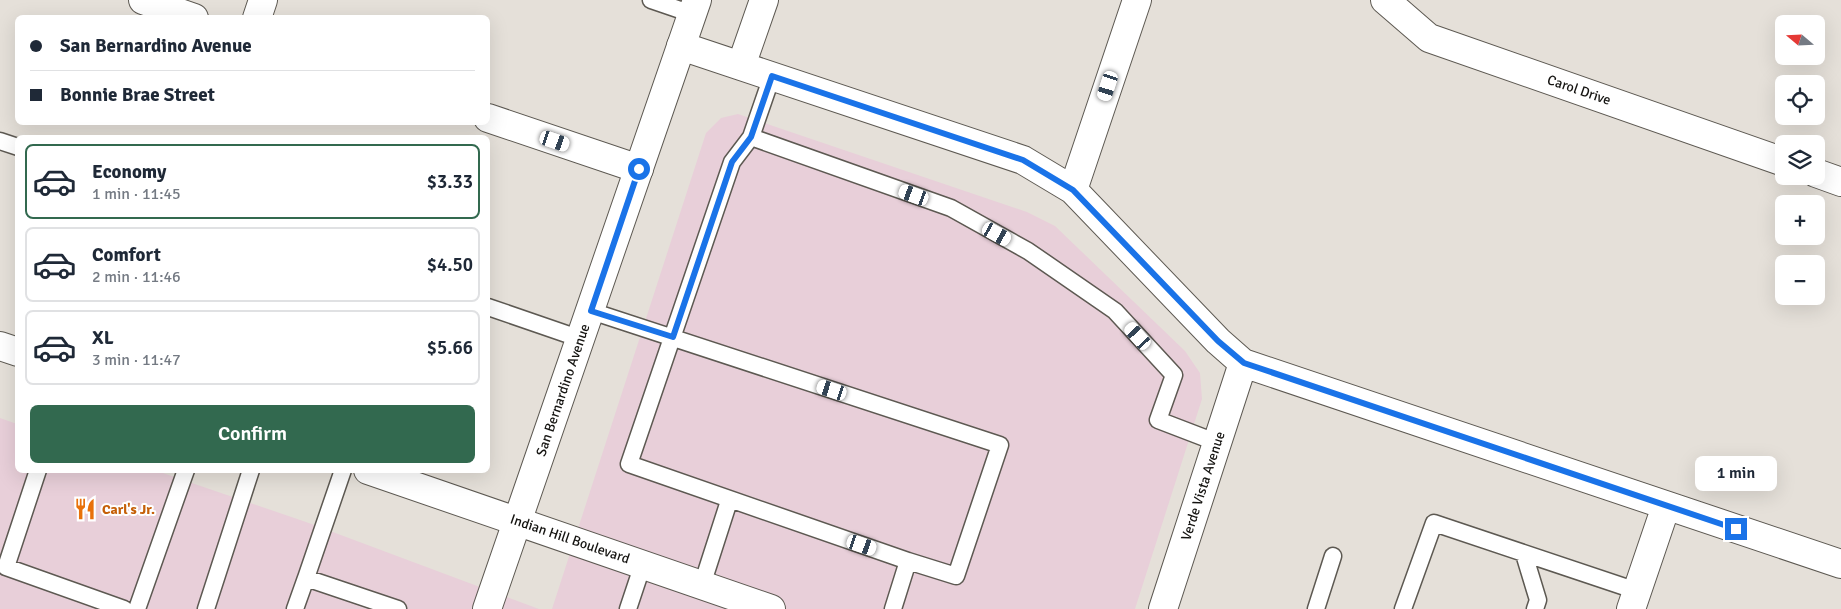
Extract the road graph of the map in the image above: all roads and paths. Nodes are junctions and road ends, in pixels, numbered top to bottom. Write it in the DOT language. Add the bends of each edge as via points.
graph roads {
  1 [pos="143,0"];
  2 [pos="263,0"];
  3 [pos="651,0"];
  4 [pos="764,0"];
  5 [pos="1137,0"];
  6 [pos="1385,0"];
  7 [pos="694,7"];
  8 [pos="186,15"];
  9 [pos="258,15"];
  10 [pos="681,46"];
  11 [pos="741,66"];
  12 [pos="772,76"];
  13 [pos="490,119"];
  14 [pos="751,137"];
  15 [pos="0,141"];
  16 [pos="15,146"];
  17 [pos="1775,159"];
  18 [pos="639,169"];
  19 [pos="1825,176"];
  20 [pos="1841,182"];
  21 [pos="1073,190"];
  22 [pos="490,308"];
  23 [pos="591,311"];
  24 [pos="673,337"];
  25 [pos="581,339"];
  26 [pos="0,346"];
  27 [pos="15,351"];
  28 [pos="1244,363"];
  29 [pos="1218,443"];
  30 [pos="37,473"];
  31 [pos="185,473"];
  32 [pos="250,473"];
  33 [pos="343,473"];
  34 [pos="377,473"];
  35 [pos="729,500"];
  36 [pos="1666,506"];
  37 [pos="518,521"];
  38 [pos="1524,554"];
  39 [pos="1333,556"];
  40 [pos="908,561"];
  41 [pos="643,564"];
  42 [pos="1841,564"];
  43 [pos="306,578"];
  44 [pos="702,584"];
  45 [pos="1634,600"];
  46 [pos="730,602"];
  47 [pos="124,609"];
  48 [pos="137,609"];
  49 [pos="206,609"];
  50 [pos="295,609"];
  51 [pos="398,609"];
  52 [pos="486,609"];
  53 [pos="628,609"];
  54 [pos="771,609"];
  55 [pos="893,609"];
  56 [pos="1164,609"];
  57 [pos="1316,609"];
  58 [pos="1403,609"];
  59 [pos="1535,609"];
  1 -- 8 [label="street"];
  2 -- 9 [label="street"];
  3 -- 7 [label="lane"];
  4 -- 11 [label="street"];
  5 -- 21 [label="street"];
  6 -- 17 [label="street, Carol Drive" via="1429,38"];
  7 -- 10 [label="street, San Bernardino Avenue"];
  10 -- 11 [label="street"];
  10 -- 18 [label="street, San Bernardino Avenue"];
  11 -- 12 [label="street"];
  12 -- 14 [label="lane"];
  12 -- 21 [label="street" via="1023,160"];
  13 -- 18 [label="street"];
  14 -- 24 [label="lane" via="732,162"];
  14 -- 29 [label="lane" via="951,208 1028,251 1115,311 1174,375 1158,420"];
  15 -- 16 [label="lane"];
  18 -- 23 [label="street, San Bernardino Avenue"];
  19 -- 20 [label="street"];
  21 -- 28 [label="street" via="1218,341"];
  22 -- 25 [label="lane"];
  23 -- 24 [label="lane"];
  23 -- 25 [label="street, San Bernardino Avenue"];
  24 -- 35 [label="lane" via="629,464"];
  24 -- 40 [label="lane" via="1000,445 956,576"];
  25 -- 37 [label="street, San Bernardino Avenue"];
  26 -- 27 [label="street"];
  28 -- 29 [label="street, Verde Vista Avenue"];
  28 -- 36 [label="street"];
  29 -- 56 [label="street, Verde Vista Avenue"];
  30 -- 47 [label="lane" via="6,567"];
  31 -- 48 [label="lane"];
  32 -- 49 [label="lane"];
  33 -- 43 [label="lane"];
  34 -- 37 [label="street, Indian Hill Boulevard"];
  35 -- 40 [label="lane"];
  35 -- 44 [label="lane"];
  36 -- 42 [label="street"];
  36 -- 45 [label="street"];
  37 -- 41 [label="street, Indian Hill Boulevard"];
  37 -- 52 [label="street, San Bernardino Avenue"];
  38 -- 45 [label="lane"];
  38 -- 58 [label="lane" via="1434,523"];
  38 -- 59 [label="lane" via="1538,600"];
  39 -- 57 [label="lane"];
  40 -- 55 [label="lane"];
  41 -- 44 [label="street, Indian Hill Boulevard"];
  41 -- 53 [label="lane"];
  43 -- 50 [label="lane"];
  43 -- 51 [label="lane"];
  44 -- 46 [label="street, Indian Hill Boulevard"];
  46 -- 54 [label="street, Indian Hill Boulevard"];
}
